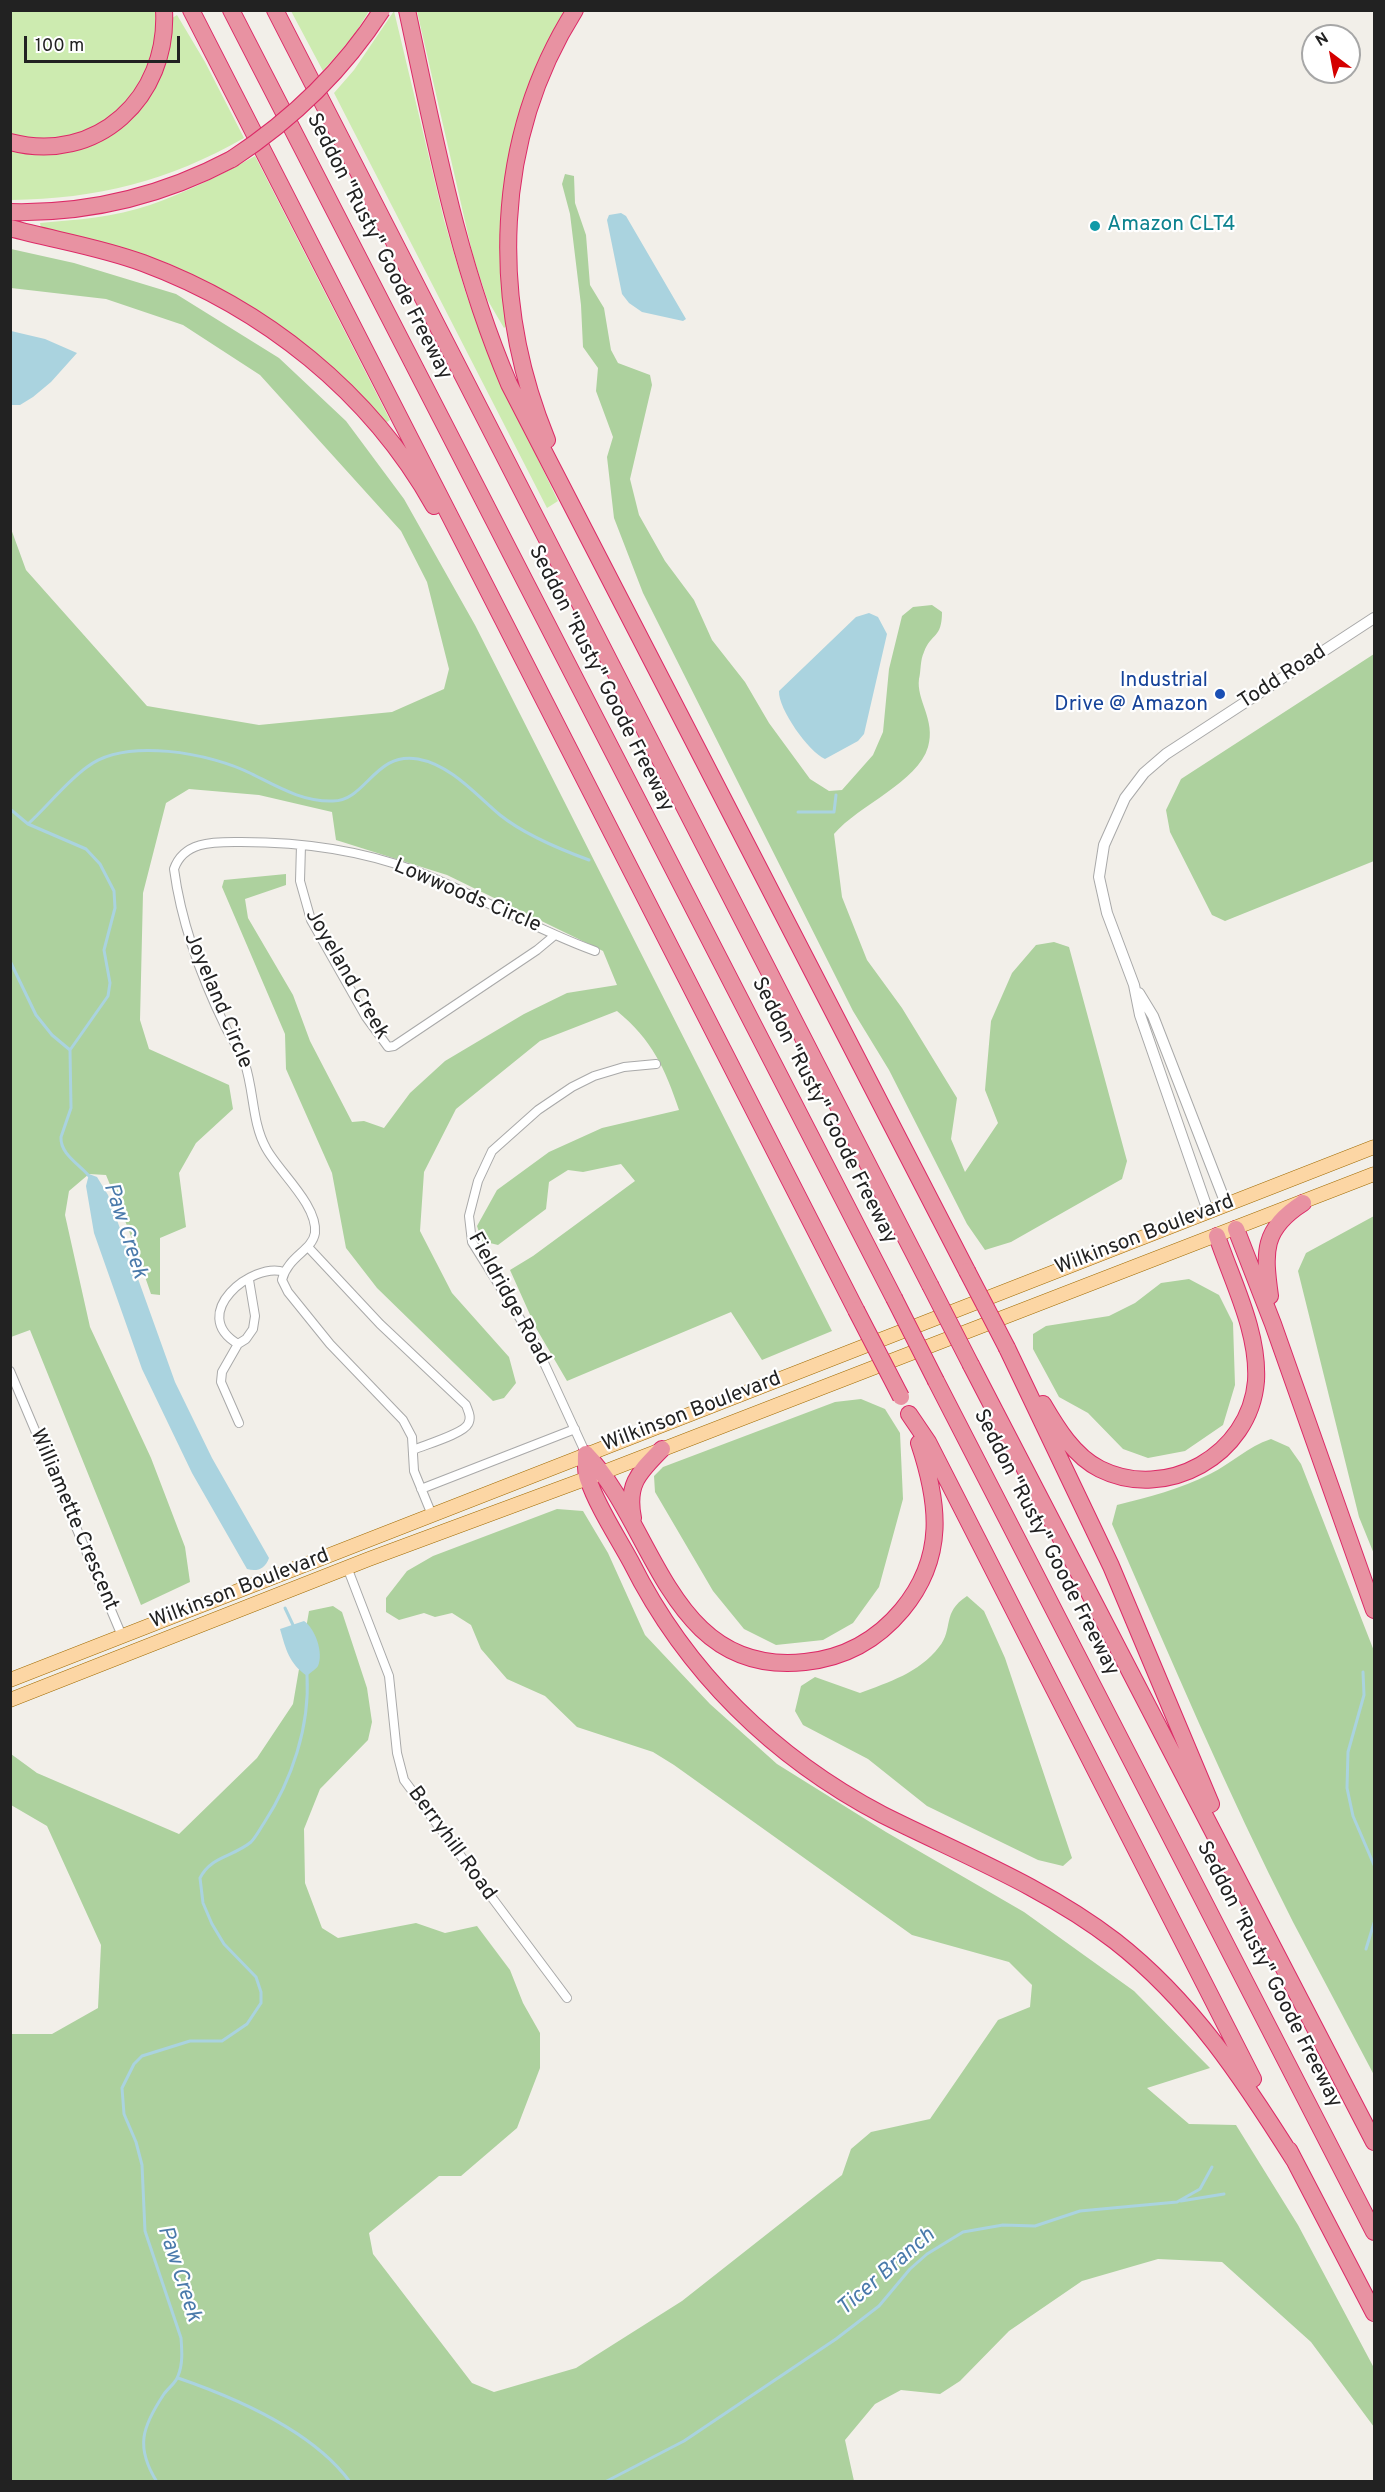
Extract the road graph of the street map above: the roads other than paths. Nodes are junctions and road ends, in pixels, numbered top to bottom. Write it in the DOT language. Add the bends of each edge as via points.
graph roads {
  1 [pos="164,10"];
  2 [pos="191,10"];
  3 [pos="231,10"];
  4 [pos="275,10"];
  5 [pos="382,10"];
  6 [pos="407,10"];
  7 [pos="575,10"];
  8 [pos="10,142"];
  9 [pos="10,212"];
  10 [pos="10,228"];
  11 [pos="561,489"];
  12 [pos="475,570"];
  13 [pos="1374,618"];
  14 [pos="301,845"];
  15 [pos="555,935"];
  16 [pos="595,951"];
  17 [pos="1134,985"];
  18 [pos="656,1064"];
  19 [pos="1374,1147"];
  20 [pos="1374,1174"];
  21 [pos="1303,1203"];
  22 [pos="1226,1204"];
  23 [pos="1208,1211"];
  24 [pos="1236,1229"];
  25 [pos="1217,1236"];
  26 [pos="308,1247"];
  27 [pos="284,1272"];
  28 [pos="249,1280"];
  29 [pos="1273,1324"];
  30 [pos="238,1344"];
  31 [pos="1007,1348"];
  32 [pos="10,1371"];
  33 [pos="909,1414"];
  34 [pos="239,1423"];
  35 [pos="575,1429"];
  36 [pos="662,1449"];
  37 [pos="412,1450"];
  38 [pos="586,1454"];
  39 [pos="603,1472"];
  40 [pos="527,1476"];
  41 [pos="587,1478"];
  42 [pos="421,1489"];
  43 [pos="432,1515"];
  44 [pos="635,1530"];
  45 [pos="347,1567"];
  46 [pos="1374,1610"];
  47 [pos="122,1636"];
  48 [pos="61,1660"];
  49 [pos="68,1677"];
  50 [pos="10,1680"];
  51 [pos="10,1700"];
  52 [pos="1252,1902"];
  53 [pos="567,1998"];
  54 [pos="1374,2142"];
  55 [pos="1294,2160"];
  56 [pos="1374,2232"];
  57 [pos="1374,2313"];
  1 -- 8 [label="highway" via="164,40 148,87 111,126 78,142 40,146"];
  2 -- 12 [label="highway"];
  3 -- 56 [label="highway, Seddon \"Rusty\" Goode Freeway, bridge"];
  4 -- 52 [label="highway, Seddon \"Rusty\" Goode Freeway, bridge" via="930,1285"];
  5 -- 9 [label="highway, bridge" via="367,35 326,84 276,129 232,159 174,186 103,207"];
  6 -- 11 [label="highway" via="466,271 509,384"];
  7 -- 11 [label="highway" via="544,70 522,131 508,227 509,297 522,370 562,479"];
  10 -- 12 [label="highway" via="105,251 173,275 231,303 290,342 348,394 391,442"];
  11 -- 31 [label="highway, bridge"];
  12 -- 33 [label="highway, bridge"];
  13 -- 17 [label="street, Todd Road" via="1166,754 1144,773 1125,798 1104,845 1099,877 1107,913"];
  14 -- 15 [label="street, Lowwoods Circle" via="358,855 416,872"];
  14 -- 15 [label="street, Joyeland Creek" via="300,881 311,920 366,1017 388,1047"];
  14 -- 26 [label="street, Joyeland Circle" via="201,843 182,856 174,869 183,921 226,1027 245,1062 265,1147 314,1220 315,1234"];
  15 -- 16 [label="street, Lowwoods Circle"];
  17 -- 22 [label="street, Todd Road" via="1153,1016"];
  17 -- 23 [label="street, Todd Road" via="1140,1015"];
  18 -- 35 [label="street, Fieldridge Road" via="594,1076 538,1110 492,1151 478,1181 469,1216 472,1242 530,1333"];
  19 -- 22 [label="main road, Wilkinson Boulevard"];
  20 -- 21 [label="main road, Wilkinson Boulevard"];
  21 -- 24 [label="main road, Wilkinson Boulevard"];
  21 -- 29 [label="highway" via="1275,1225 1269,1237 1266,1271"];
  22 -- 23 [label="main road, Wilkinson Boulevard"];
  22 -- 24 [label="main road"];
  23 -- 25 [label="main road"];
  23 -- 38 [label="main road, Wilkinson Boulevard"];
  24 -- 25 [label="main road, Wilkinson Boulevard"];
  24 -- 29 [label="highway"];
  25 -- 31 [label="highway" via="1251,1336 1256,1381 1253,1402 1244,1422 1222,1450 1200,1467 1156,1480 1100,1469 1065,1438"];
  25 -- 36 [label="main road, Wilkinson Boulevard"];
  26 -- 27 [label="street" via="291,1260"];
  26 -- 37 [label="street" via="380,1324 466,1406 469,1423 462,1430"];
  27 -- 28 [label="street" via="264,1271"];
  27 -- 37 [label="street" via="282,1280 288,1292 316,1327 403,1420 412,1437"];
  28 -- 30 [label="street" via="255,1316 253,1329"];
  28 -- 30 [label="street" via="227,1297 218,1317 226,1337"];
  29 -- 46 [label="highway"];
  30 -- 34 [label="street" via="222,1372 221,1382"];
  31 -- 52 [label="highway" via="1116,1576"];
  32 -- 47 [label="street, Williamette Crescent"];
  33 -- 44 [label="highway" via="936,1508 931,1553 916,1590 892,1622 867,1642 840,1654 787,1663 751,1657 732,1649 706,1632 672,1595"];
  33 -- 55 [label="highway" via="928,1442"];
  35 -- 38 [label="street, Fieldridge Road"];
  35 -- 42 [label="street"];
  36 -- 39 [label="main road, Wilkinson Boulevard"];
  36 -- 44 [label="highway" via="634,1481 630,1494"];
  37 -- 42 [label="street"];
  38 -- 39 [label="highway"];
  38 -- 40 [label="main road, Wilkinson Boulevard"];
  38 -- 41 [label="highway"];
  39 -- 41 [label="main road, Wilkinson Boulevard"];
  39 -- 44 [label="highway"];
  40 -- 43 [label="main road, Wilkinson Boulevard"];
  40 -- 45 [label="main road" via="468,1509 353,1556"];
  41 -- 45 [label="main road, Wilkinson Boulevard"];
  41 -- 55 [label="highway" via="667,1625 736,1709 790,1756 839,1790 1028,1887 1113,1940 1161,1981 1203,2026"];
  42 -- 43 [label="street"];
  43 -- 47 [label="main road, Wilkinson Boulevard"];
  45 -- 49 [label="main road, Wilkinson Boulevard"];
  45 -- 53 [label="street, Berryhill Road" via="388,1676 397,1753 405,1780"];
  47 -- 48 [label="main road, Wilkinson Boulevard"];
  48 -- 49 [label="main road"];
  48 -- 50 [label="main road, Wilkinson Boulevard"];
  49 -- 51 [label="main road, Wilkinson Boulevard"];
  52 -- 54 [label="highway, Seddon \"Rusty\" Goode Freeway"];
  55 -- 57 [label="highway"];
}
